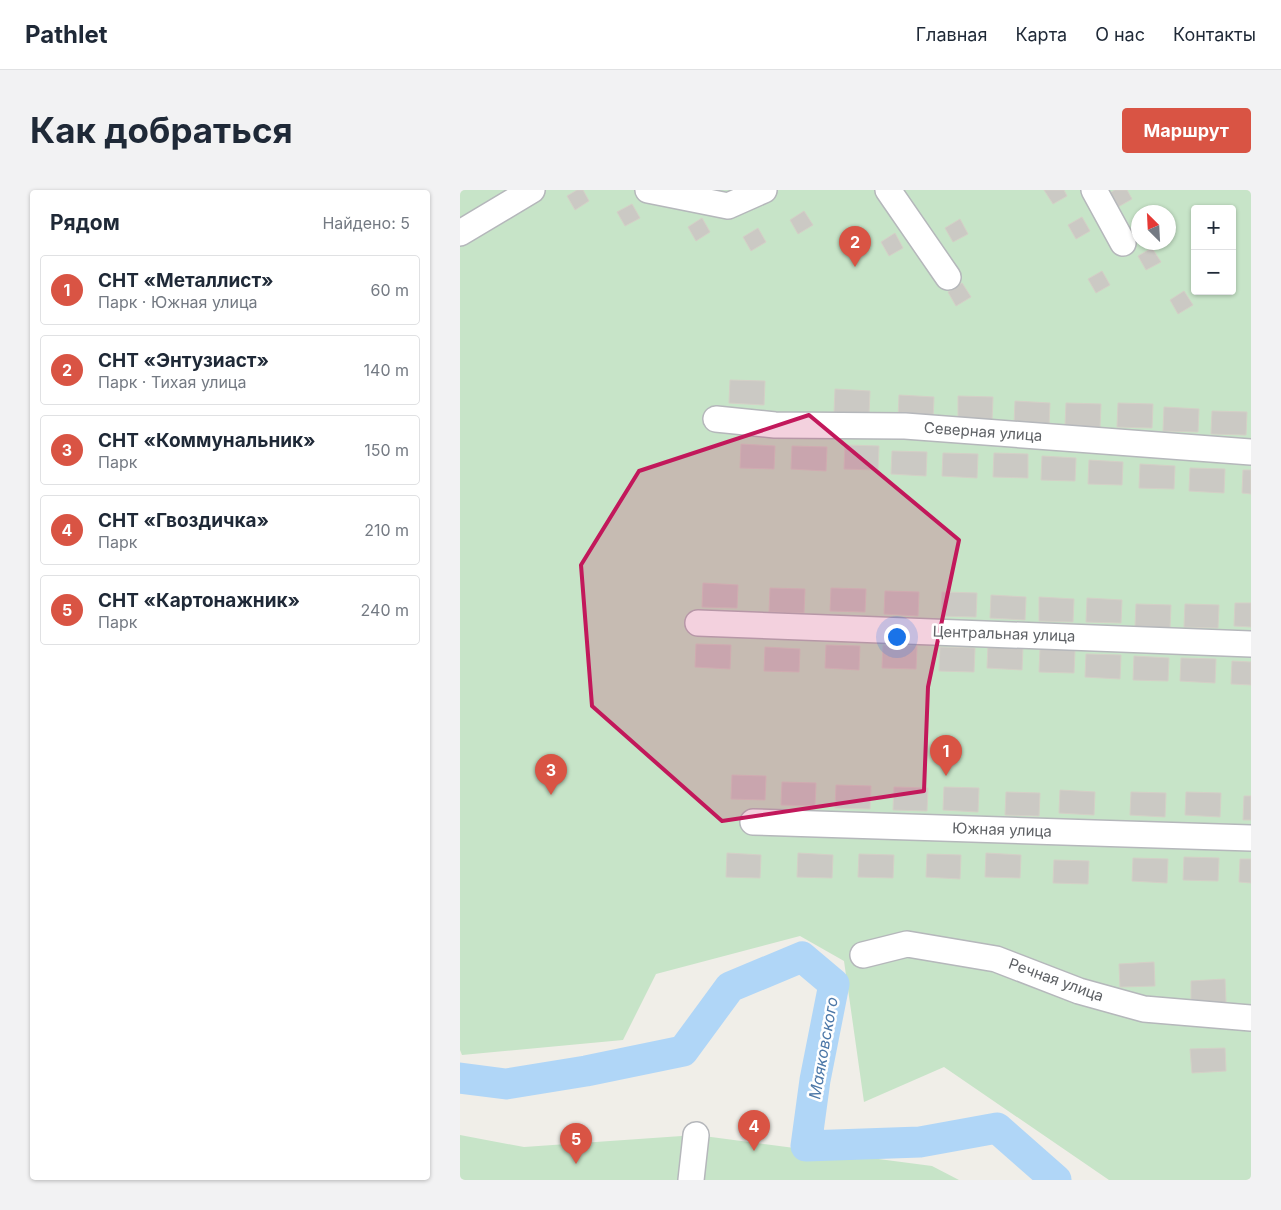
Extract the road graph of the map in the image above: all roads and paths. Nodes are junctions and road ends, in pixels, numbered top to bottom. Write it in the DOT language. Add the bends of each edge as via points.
graph roads {
  1 [pos="532,190"];
  2 [pos="648,190"];
  3 [pos="764,190"];
  4 [pos="888,190"];
  5 [pos="1094,190"];
  6 [pos="460,233"];
  7 [pos="1123,243"];
  8 [pos="948,277"];
  9 [pos="716,419"];
  10 [pos="1251,452"];
  11 [pos="698,623"];
  12 [pos="1251,644"];
  13 [pos="753,822"];
  14 [pos="1251,838"];
  15 [pos="863,954"];
  16 [pos="1251,1018"];
  17 [pos="696,1135"];
  18 [pos="691,1180"];
  1 -- 6 [label="street"];
  2 -- 3 [label="street" via="728,206"];
  4 -- 8 [label="street"];
  5 -- 7 [label="street"];
  9 -- 10 [label="street, Северная улица" via="775,426 904,426"];
  11 -- 12 [label="street, Центральная улица"];
  13 -- 14 [label="street, Южная улица"];
  15 -- 16 [label="street, Речная улица" via="916,945 996,959 1079,991 1144,1009"];
  17 -- 18 [label="street"];
}
